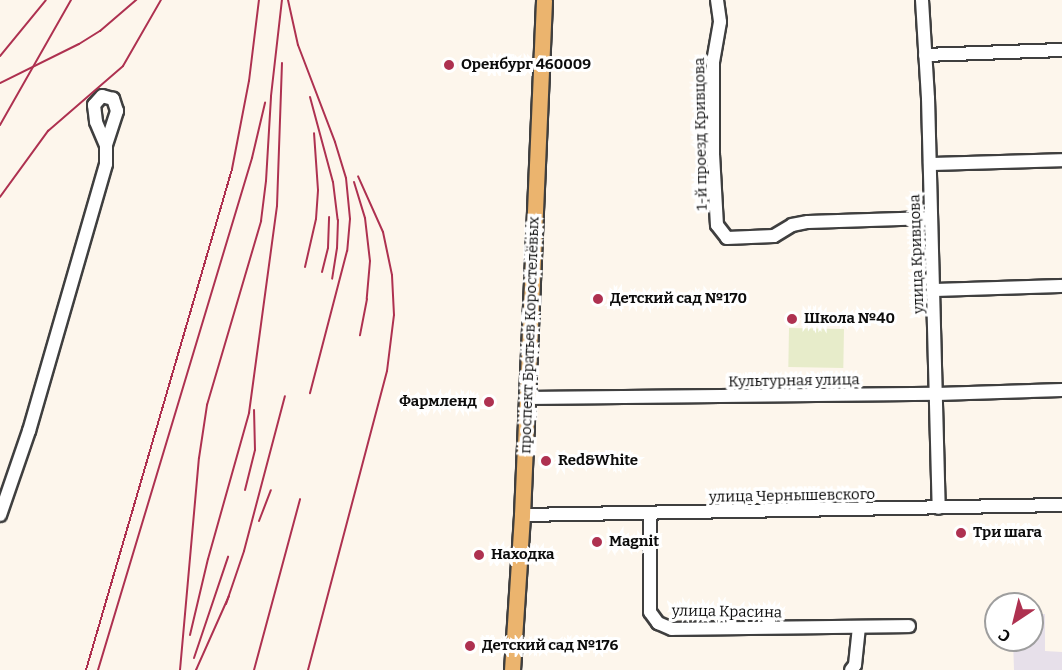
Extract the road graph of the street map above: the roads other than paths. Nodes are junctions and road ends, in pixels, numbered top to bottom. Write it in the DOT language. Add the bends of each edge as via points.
graph roads {
  1 [pos="544,0"];
  2 [pos="717,0"];
  3 [pos="922,0"];
  4 [pos="1062,50"];
  5 [pos="925,55"];
  6 [pos="106,145"];
  7 [pos="1062,160"];
  8 [pos="930,164"];
  9 [pos="931,218"];
  10 [pos="1062,286"];
  11 [pos="933,290"];
  12 [pos="1062,390"];
  13 [pos="937,394"];
  14 [pos="527,398"];
  15 [pos="1062,505"];
  16 [pos="939,508"];
  17 [pos="650,514"];
  18 [pos="0,515"];
  19 [pos="522,515"];
  20 [pos="909,626"];
  21 [pos="859,627"];
  22 [pos="512,670"];
  23 [pos="851,670"];
  1 -- 14 [label="main road, проспект Братьев Коростелёвых"];
  2 -- 9 [label="street, 1-й проезд Кривцова" via="720,22 713,62 713,154 717,225 727,238 774,237 792,225 808,222"];
  3 -- 5 [label="street, улица Кривцова"];
  4 -- 5 [label="street"];
  5 -- 8 [label="street, улица Кривцова"];
  6 -- 18 [label="street" via="106,164 29,431"];
  7 -- 8 [label="street"];
  8 -- 9 [label="street, улица Кривцова"];
  9 -- 11 [label="street, улица Кривцова"];
  10 -- 11 [label="street"];
  11 -- 13 [label="street, улица Кривцова"];
  12 -- 13 [label="street, Культурная улица"];
  13 -- 14 [label="street, Культурная улица"];
  13 -- 16 [label="street, улица Кривцова"];
  14 -- 19 [label="main road, проспект Братьев Коростелёвых"];
  15 -- 16 [label="street, улица Чернышевского"];
  16 -- 17 [label="street, улица Чернышевского"];
  17 -- 19 [label="street, улица Чернышевского"];
  17 -- 21 [label="street, улица Красина" via="650,612 657,623 672,629"];
  19 -- 22 [label="main road, проспект Братьев Коростелёвых"];
  20 -- 21 [label="street, улица Красина"];
  21 -- 23 [label="street" via="855,665"];
}
